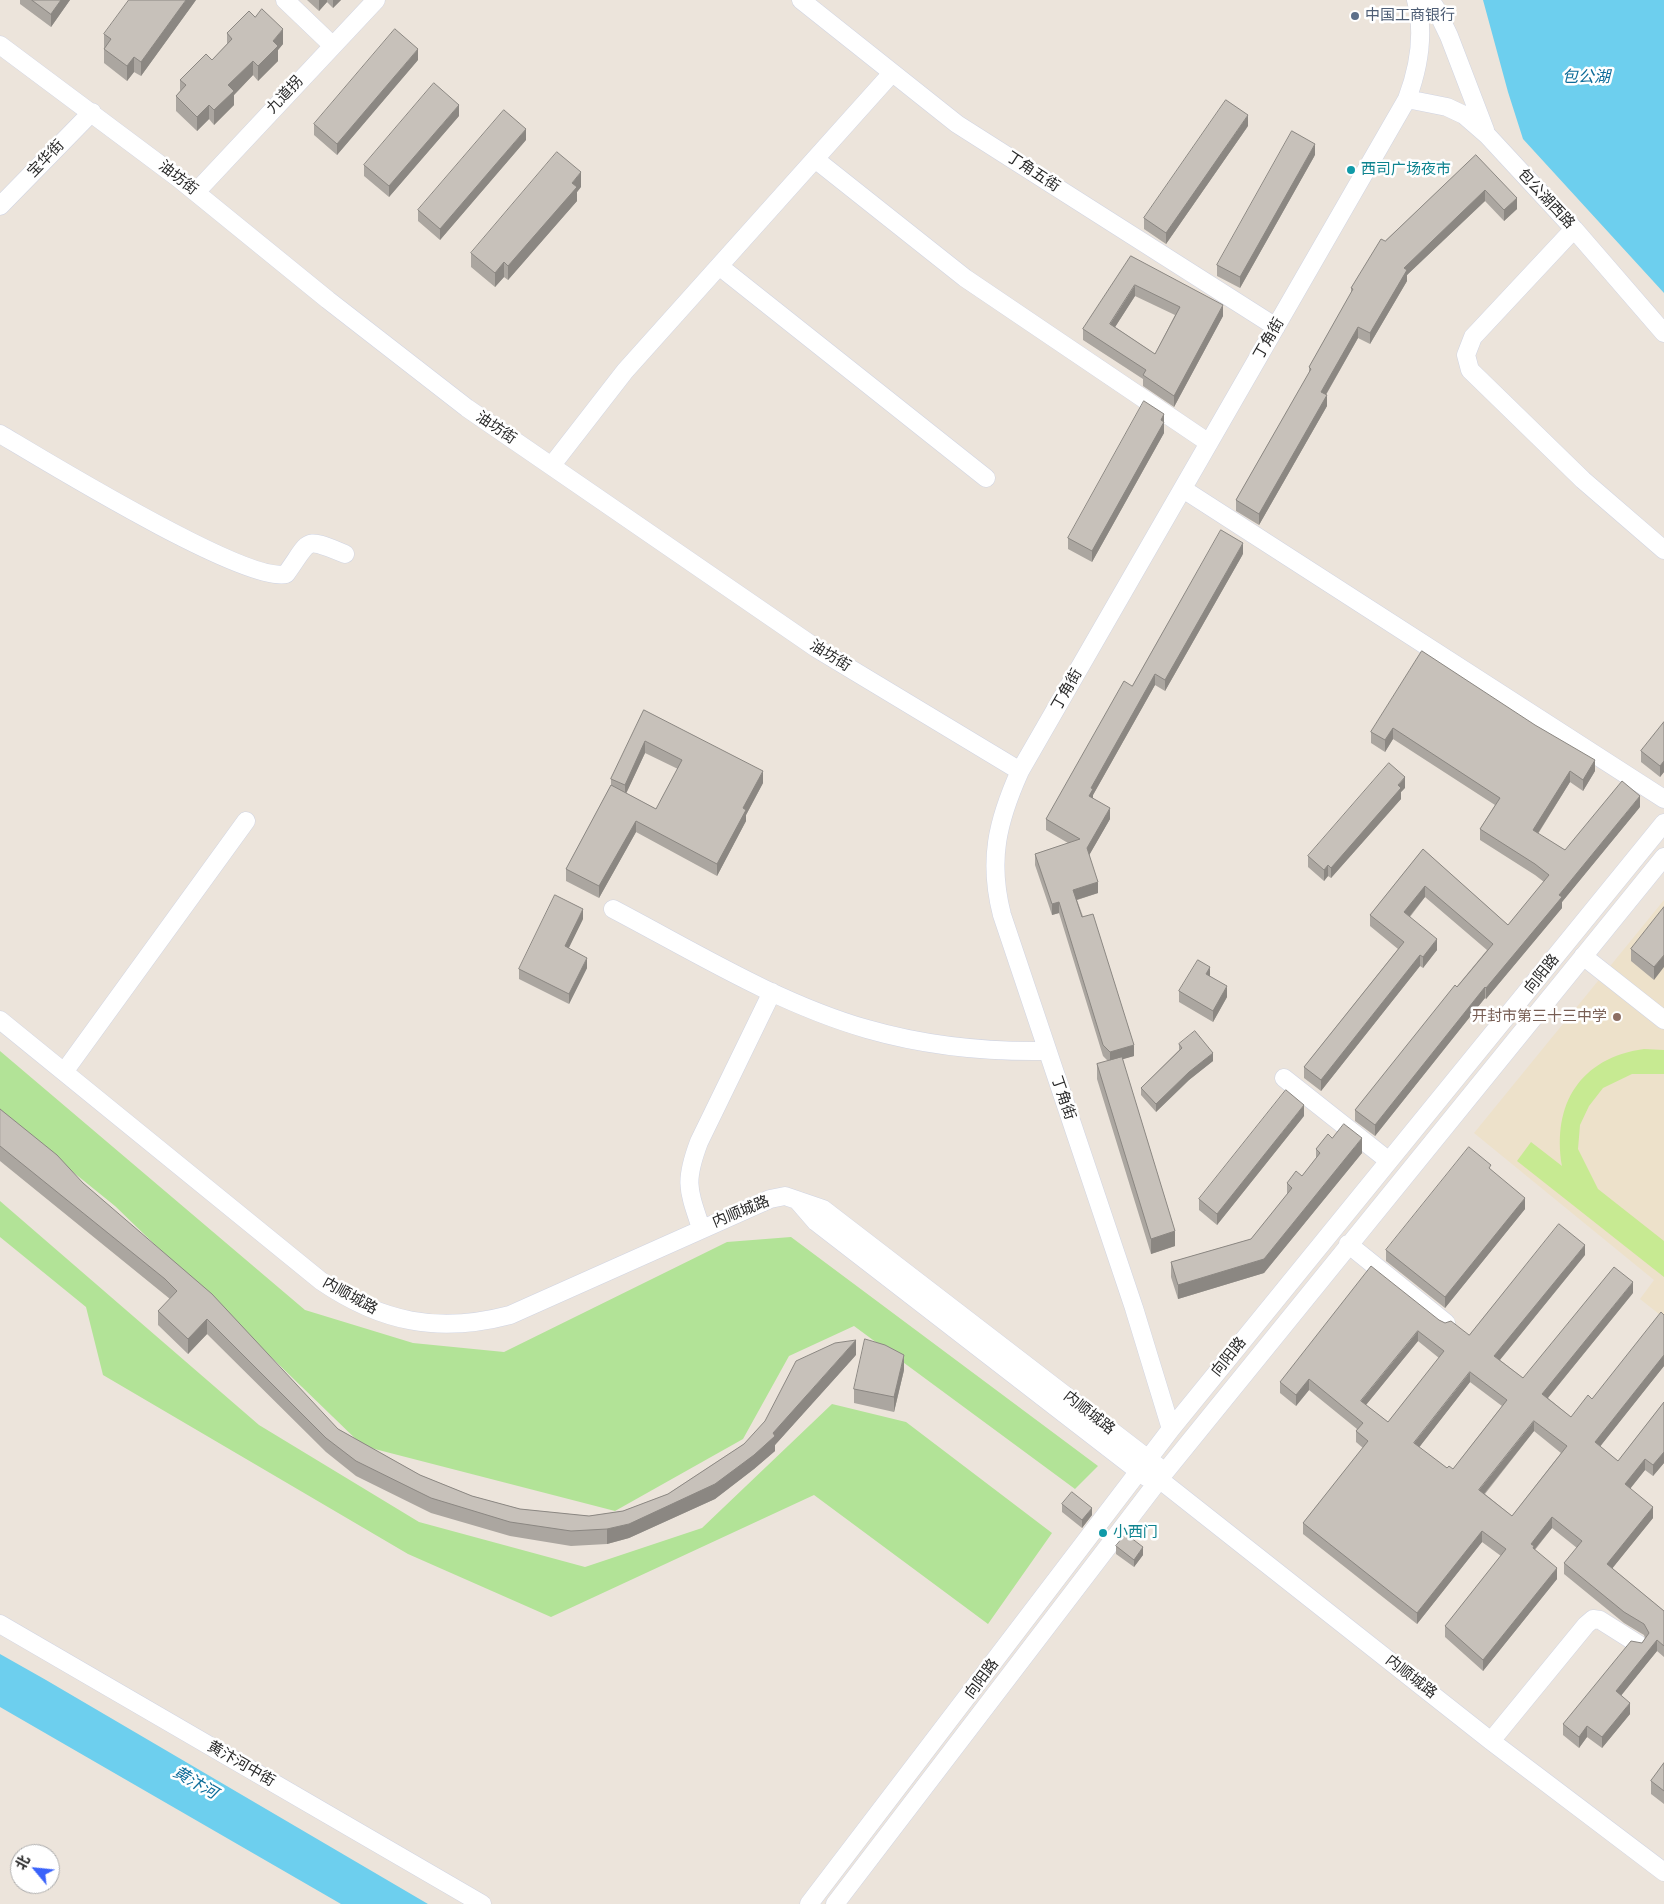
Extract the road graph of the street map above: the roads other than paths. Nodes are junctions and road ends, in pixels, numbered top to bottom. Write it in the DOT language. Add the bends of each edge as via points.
graph roads {
  1 [pos="284,0"];
  2 [pos="376,0"];
  3 [pos="801,0"];
  4 [pos="1416,0"];
  5 [pos="1430,0"];
  6 [pos="0,45"];
  7 [pos="332,45"];
  8 [pos="892,73"];
  9 [pos="1407,99"];
  10 [pos="92,112"];
  11 [pos="1487,136"];
  12 [pos="815,159"];
  13 [pos="196,192"];
  14 [pos="0,206"];
  15 [pos="1574,229"];
  16 [pos="719,266"];
  17 [pos="1276,328"];
  18 [pos="1664,333"];
  19 [pos="0,434"];
  20 [pos="1209,443"];
  21 [pos="552,465"];
  22 [pos="986,478"];
  23 [pos="1183,489"];
  24 [pos="1664,550"];
  25 [pos="344,554"];
  26 [pos="1020,771"];
  27 [pos="1664,799"];
  28 [pos="246,821"];
  29 [pos="1664,823"];
  30 [pos="1664,857"];
  31 [pos="613,909"];
  32 [pos="1583,956"];
  33 [pos="772,992"];
  34 [pos="0,1020"];
  35 [pos="1664,1020"];
  36 [pos="1047,1051"];
  37 [pos="64,1072"];
  38 [pos="1284,1078"];
  39 [pos="1389,1161"];
  40 [pos="701,1228"];
  41 [pos="1348,1244"];
  42 [pos="1446,1324"];
  43 [pos="1171,1429"];
  44 [pos="1143,1465"];
  45 [pos="1160,1478"];
  46 [pos="0,1624"];
  47 [pos="1638,1644"];
  48 [pos="1492,1740"];
  49 [pos="1664,1872"];
  50 [pos="482,1904"];
  51 [pos="809,1904"];
  52 [pos="835,1904"];
  1 -- 7 [label="street"];
  2 -- 7 [label="street, 九道拐"];
  3 -- 8 [label="street, 丁角五街"];
  4 -- 9 [label="street, 丁角街" via="1422,29 1414,81"];
  5 -- 11 [label="street" via="1448,36"];
  6 -- 10 [label="street, 油坊街"];
  7 -- 13 [label="street, 九道拐"];
  8 -- 12 [label="street"];
  8 -- 17 [label="street, 丁角五街" via="957,124"];
  9 -- 11 [label="street, 包公湖西路" via="1447,107 1464,115"];
  9 -- 17 [label="street, 丁角街"];
  10 -- 13 [label="street, 油坊街"];
  10 -- 14 [label="street, 宝华街"];
  11 -- 15 [label="street, 包公湖西路"];
  12 -- 16 [label="street"];
  12 -- 20 [label="street" via="965,278"];
  13 -- 21 [label="street, 油坊街" via="467,408"];
  15 -- 18 [label="street, 包公湖西路"];
  15 -- 24 [label="street" via="1474,337 1466,355 1470,370 1583,480"];
  16 -- 21 [label="street" via="625,371"];
  16 -- 22 [label="street"];
  17 -- 20 [label="street, 丁角街"];
  19 -- 25 [label="street" via="103,493 244,567 268,574 286,574 310,542"];
  20 -- 23 [label="street, 丁角街"];
  21 -- 26 [label="street, 油坊街" via="816,648"];
  23 -- 26 [label="street, 丁角街"];
  23 -- 27 [label="street"];
  26 -- 36 [label="street, 丁角街" via="995,842 996,893"];
  28 -- 37 [label="street"];
  29 -- 39 [label="street, 向阳路"];
  30 -- 32 [label="street, 向阳路"];
  31 -- 33 [label="street"];
  32 -- 35 [label="street"];
  32 -- 41 [label="street, 向阳路"];
  33 -- 36 [label="street" via="867,1029 924,1042 970,1050"];
  33 -- 40 [label="street" via="690,1166 688,1190"];
  34 -- 37 [label="street, 内顺城路"];
  36 -- 43 [label="street, 丁角街" via="1134,1308"];
  37 -- 40 [label="street, 内顺城路" via="321,1281 361,1305 395,1317 460,1324 510,1315"];
  38 -- 39 [label="street"];
  39 -- 43 [label="street, 向阳路"];
  40 -- 44 [label="street, 内顺城路" via="770,1199 785,1196 823,1209"];
  41 -- 42 [label="street"];
  41 -- 45 [label="street, 向阳路"];
  43 -- 44 [label="street, 向阳路"];
  44 -- 45 [label="street, 内顺城路"];
  44 -- 51 [label="street, 向阳路"];
  45 -- 48 [label="street, 内顺城路"];
  45 -- 52 [label="street, 向阳路"];
  46 -- 50 [label="street, 黄汴河中街"];
  47 -- 48 [label="street" via="1600,1620 1593,1619"];
  48 -- 49 [label="street, 内顺城路"];
}
